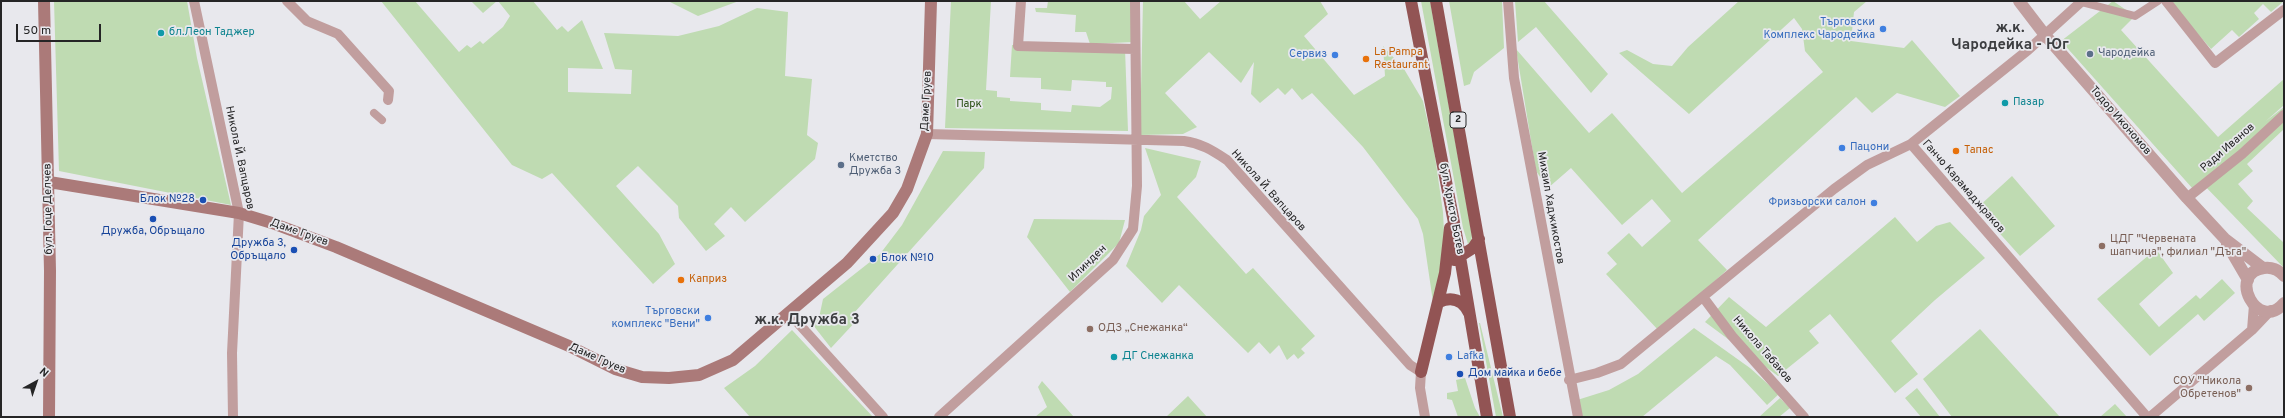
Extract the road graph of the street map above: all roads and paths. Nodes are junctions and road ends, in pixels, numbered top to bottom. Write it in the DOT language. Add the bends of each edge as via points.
graph roads {
  1 [pos="44,1"];
  2 [pos="194,1"];
  3 [pos="287,1"];
  4 [pos="931,1"];
  5 [pos="1021,1"];
  6 [pos="1135,1"];
  7 [pos="1411,1"];
  8 [pos="1436,1"];
  9 [pos="1508,1"];
  10 [pos="2019,1"];
  11 [pos="2082,1"];
  12 [pos="2158,1"];
  13 [pos="2166,1"];
  14 [pos="2284,10"];
  15 [pos="2045,35"];
  16 [pos="1134,49"];
  17 [pos="388,100"];
  18 [pos="374,113"];
  19 [pos="2284,115"];
  20 [pos="382,120"];
  21 [pos="927,134"];
  22 [pos="1135,138"];
  23 [pos="1910,144"];
  24 [pos="49,182"];
  25 [pos="2187,198"];
  26 [pos="1451,209"];
  27 [pos="239,213"];
  28 [pos="1479,239"];
  29 [pos="2224,239"];
  30 [pos="1460,256"];
  31 [pos="2263,268"];
  32 [pos="1445,273"];
  33 [pos="2284,276"];
  34 [pos="1486,279"];
  35 [pos="2248,280"];
  36 [pos="1703,297"];
  37 [pos="1439,302"];
  38 [pos="2284,302"];
  39 [pos="2254,305"];
  40 [pos="2271,310"];
  41 [pos="789,313"];
  42 [pos="1469,314"];
  43 [pos="2252,330"];
  44 [pos="1421,372"];
  45 [pos="1569,380"];
  46 [pos="49,417"];
  47 [pos="233,417"];
  48 [pos="883,417"];
  49 [pos="939,417"];
  50 [pos="1425,417"];
  51 [pos="1487,417"];
  52 [pos="1510,417"];
  53 [pos="1578,417"];
  54 [pos="1804,417"];
  55 [pos="2149,417"];
  1 -- 24 [label="main road, бул. Гоце Делчев"];
  2 -- 27 [label="street, Никола Й. Вапцаров"];
  3 -- 17 [label="street" via="306,21 338,34 389,91"];
  4 -- 21 [label="main road, Даме Груев"];
  5 -- 16 [label="street" via="1018,46"];
  6 -- 16 [label="street, Илинден"];
  7 -- 26 [label="highway, бул. Христо Ботев / 2"];
  8 -- 28 [label="highway, бул. Христо Ботев / 2"];
  9 -- 45 [label="street, Михаил Хаджикостов" via="1514,78"];
  10 -- 15 [label="street, Тодор Икономов"];
  11 -- 12 [label="street" via="2135,16"];
  11 -- 15 [label="street"];
  13 -- 14 [label="street" via="2215,63"];
  15 -- 23 [label="street"];
  15 -- 25 [label="street, Тодор Икономов"];
  16 -- 22 [label="street, Илинден"];
  18 -- 20 [label="street"];
  19 -- 25 [label="street, Ради Иванов" via="2242,154"];
  21 -- 22 [label="street, Никола Й. Вапцаров"];
  21 -- 41 [label="main road, Даме Груев" via="894,213 847,263"];
  22 -- 44 [label="street, Никола Й. Вапцаров" via="1194,142 1226,160 1410,365"];
  22 -- 49 [label="street, Илинден" via="1137,186 1133,230 1113,260"];
  23 -- 36 [label="street, Ганчо Карамаджраков" via="1867,165 1834,189"];
  23 -- 55 [label="street, Ганчо Карамаджраков"];
  24 -- 27 [label="main road, Даме Груев"];
  24 -- 46 [label="main road, бул. Гоце Делчев"];
  25 -- 29 [label="street, Тодор Икономов"];
  26 -- 30 [label="highway, бул. Христо Ботев / 2"];
  26 -- 32 [label="highway"];
  27 -- 41 [label="main road, Даме Груев" via="336,247 569,346 615,369 642,377 687,378 712,371 733,360"];
  27 -- 47 [label="street, Никола Й. Вапцаров" via="232,353"];
  28 -- 30 [label="highway" via="1473,248"];
  28 -- 34 [label="highway, бул. Христо Ботев / 2"];
  29 -- 31 [label="street"];
  29 -- 35 [label="street"];
  30 -- 32 [label="highway"];
  30 -- 34 [label="highway" via="1473,259"];
  30 -- 42 [label="highway, бул. Христо Ботев / 2"];
  31 -- 33 [label="street" via="2275,269"];
  31 -- 35 [label="street"];
  32 -- 37 [label="highway"];
  34 -- 52 [label="highway, бул. Христо Ботев / 2"];
  35 -- 39 [label="street" via="2247,294"];
  36 -- 45 [label="street, Ганчо Карамаджраков" via="1620,364 1597,374"];
  36 -- 54 [label="street, Никола Табаков" via="1732,336"];
  37 -- 42 [label="highway" via="1457,300 1462,302"];
  37 -- 44 [label="highway"];
  38 -- 40 [label="street"];
  39 -- 40 [label="street" via="2260,309"];
  39 -- 43 [label="street"];
  40 -- 43 [label="street"];
  41 -- 48 [label="street"];
  42 -- 51 [label="highway, бул. Христо Ботев / 2"];
  43 -- 55 [label="street"];
  44 -- 50 [label="street" via="1420,388"];
  45 -- 53 [label="street, Михаил Хаджикостов"];
}
